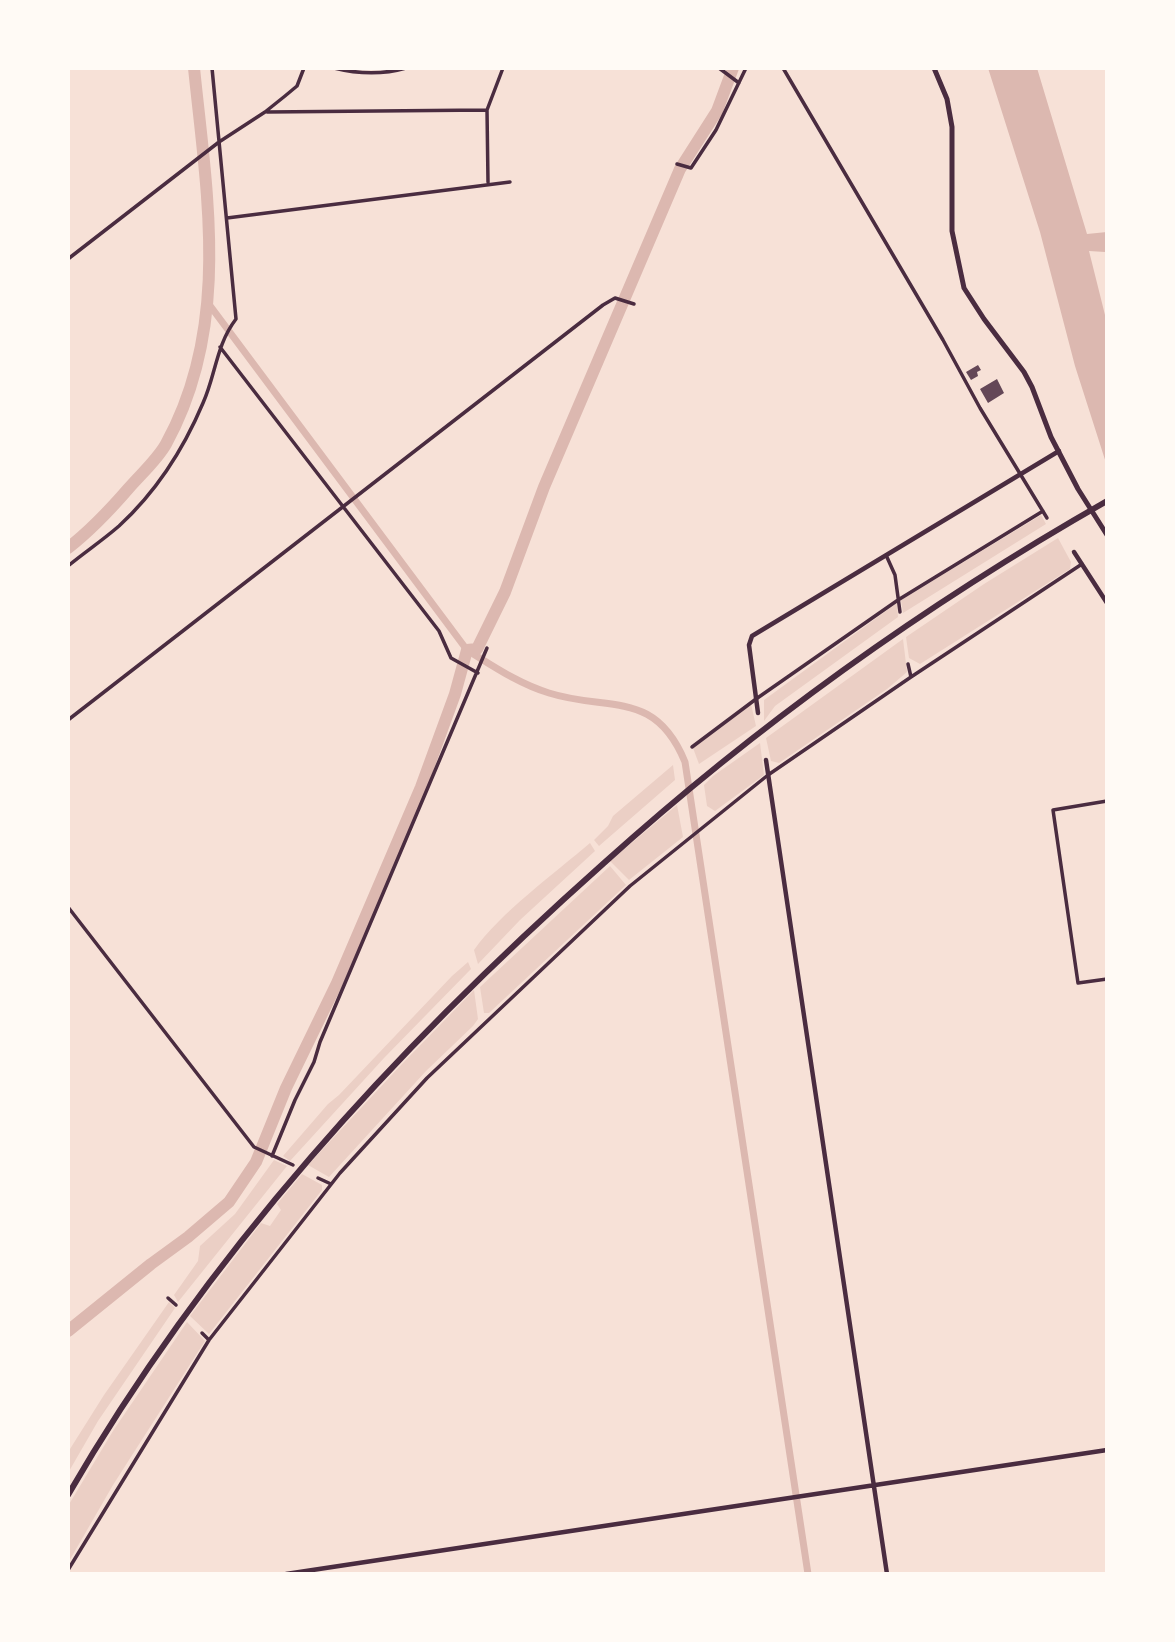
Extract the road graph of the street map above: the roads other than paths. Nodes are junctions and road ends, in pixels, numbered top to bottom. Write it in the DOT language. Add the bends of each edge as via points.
graph roads {
  1 [pos="212,68"];
  2 [pos="334,68"];
  3 [pos="406,68"];
  4 [pos="503,68"];
  5 [pos="719,68"];
  6 [pos="746,68"];
  7 [pos="783,68"];
  8 [pos="934,68"];
  9 [pos="302,69"];
  10 [pos="738,81"];
  11 [pos="487,110"];
  12 [pos="265,112"];
  13 [pos="219,142"];
  14 [pos="677,164"];
  15 [pos="510,181"];
  16 [pos="488,183"];
  17 [pos="227,218"];
  18 [pos="68,259"];
  19 [pos="631,304"];
  20 [pos="220,347"];
  21 [pos="1059,451"];
  22 [pos="1021,474"];
  23 [pos="1107,501"];
  24 [pos="345,506"];
  25 [pos="1042,511"];
  26 [pos="1047,518"];
  27 [pos="1107,535"];
  28 [pos="1074,552"];
  29 [pos="886,555"];
  30 [pos="1082,564"];
  31 [pos="68,566"];
  32 [pos="898,600"];
  33 [pos="1107,603"];
  34 [pos="900,611"];
  35 [pos="487,648"];
  36 [pos="908,664"];
  37 [pos="478,673"];
  38 [pos="911,677"];
  39 [pos="756,699"];
  40 [pos="758,713"];
  41 [pos="68,720"];
  42 [pos="692,747"];
  43 [pos="766,760"];
  44 [pos="768,775"];
  45 [pos="1107,801"];
  46 [pos="68,907"];
  47 [pos="1107,979"];
  48 [pos="271,1155"];
  49 [pos="293,1165"];
  50 [pos="318,1178"];
  51 [pos="331,1184"];
  52 [pos="168,1298"];
  53 [pos="176,1305"];
  54 [pos="202,1333"];
  55 [pos="209,1340"];
  56 [pos="1107,1450"];
  57 [pos="873,1485"];
  58 [pos="68,1495"];
  59 [pos="68,1570"];
  60 [pos="286,1574"];
  61 [pos="887,1574"];
  1 -- 13 [label="street"];
  2 -- 3 [label="street" via="360,73"];
  4 -- 11 [label="street"];
  5 -- 10 [label="street"];
  6 -- 10 [label="street"];
  7 -- 22 [label="street"];
  8 -- 21 [label="main road" via="952,127 952,231 964,288 1024,372"];
  9 -- 12 [label="street" via="297,86"];
  10 -- 14 [label="street" via="716,130 691,168"];
  11 -- 12 [label="street"];
  11 -- 16 [label="street"];
  12 -- 13 [label="street"];
  13 -- 17 [label="street"];
  13 -- 18 [label="street"];
  15 -- 16 [label="street"];
  16 -- 17 [label="street"];
  17 -- 20 [label="street" via="236,319"];
  19 -- 24 [label="street" via="618,299 603,305"];
  20 -- 24 [label="street"];
  20 -- 31 [label="street" via="205,399 171,464 119,525"];
  21 -- 22 [label="street"];
  21 -- 27 [label="main road"];
  22 -- 25 [label="street"];
  22 -- 29 [label="street"];
  23 -- 58 [label="highway" via="919,618 822,687 703,778 473,984 296,1173 214,1275 133,1388"];
  24 -- 37 [label="street" via="439,631 451,659"];
  24 -- 41 [label="street"];
  25 -- 26 [label="street"];
  25 -- 32 [label="street"];
  28 -- 30 [label="street"];
  29 -- 32 [label="street" via="895,575"];
  29 -- 39 [label="street" via="752,636 749,645"];
  30 -- 33 [label="street"];
  30 -- 38 [label="street"];
  32 -- 34 [label="street"];
  32 -- 39 [label="street"];
  35 -- 37 [label="street"];
  36 -- 38 [label="street"];
  37 -- 48 [label="street"];
  38 -- 44 [label="street"];
  39 -- 40 [label="street"];
  39 -- 42 [label="street"];
  43 -- 44 [label="street"];
  44 -- 51 [label="street" via="630,886 427,1078"];
  44 -- 57 [label="street"];
  45 -- 47 [label="street" via="1053,810 1078,983"];
  46 -- 48 [label="street" via="257,1148"];
  48 -- 49 [label="street"];
  50 -- 51 [label="street"];
  51 -- 55 [label="street"];
  52 -- 53 [label="street"];
  54 -- 55 [label="street"];
  55 -- 59 [label="street"];
  56 -- 57 [label="street"];
  57 -- 60 [label="street"];
  57 -- 61 [label="street"];
}
